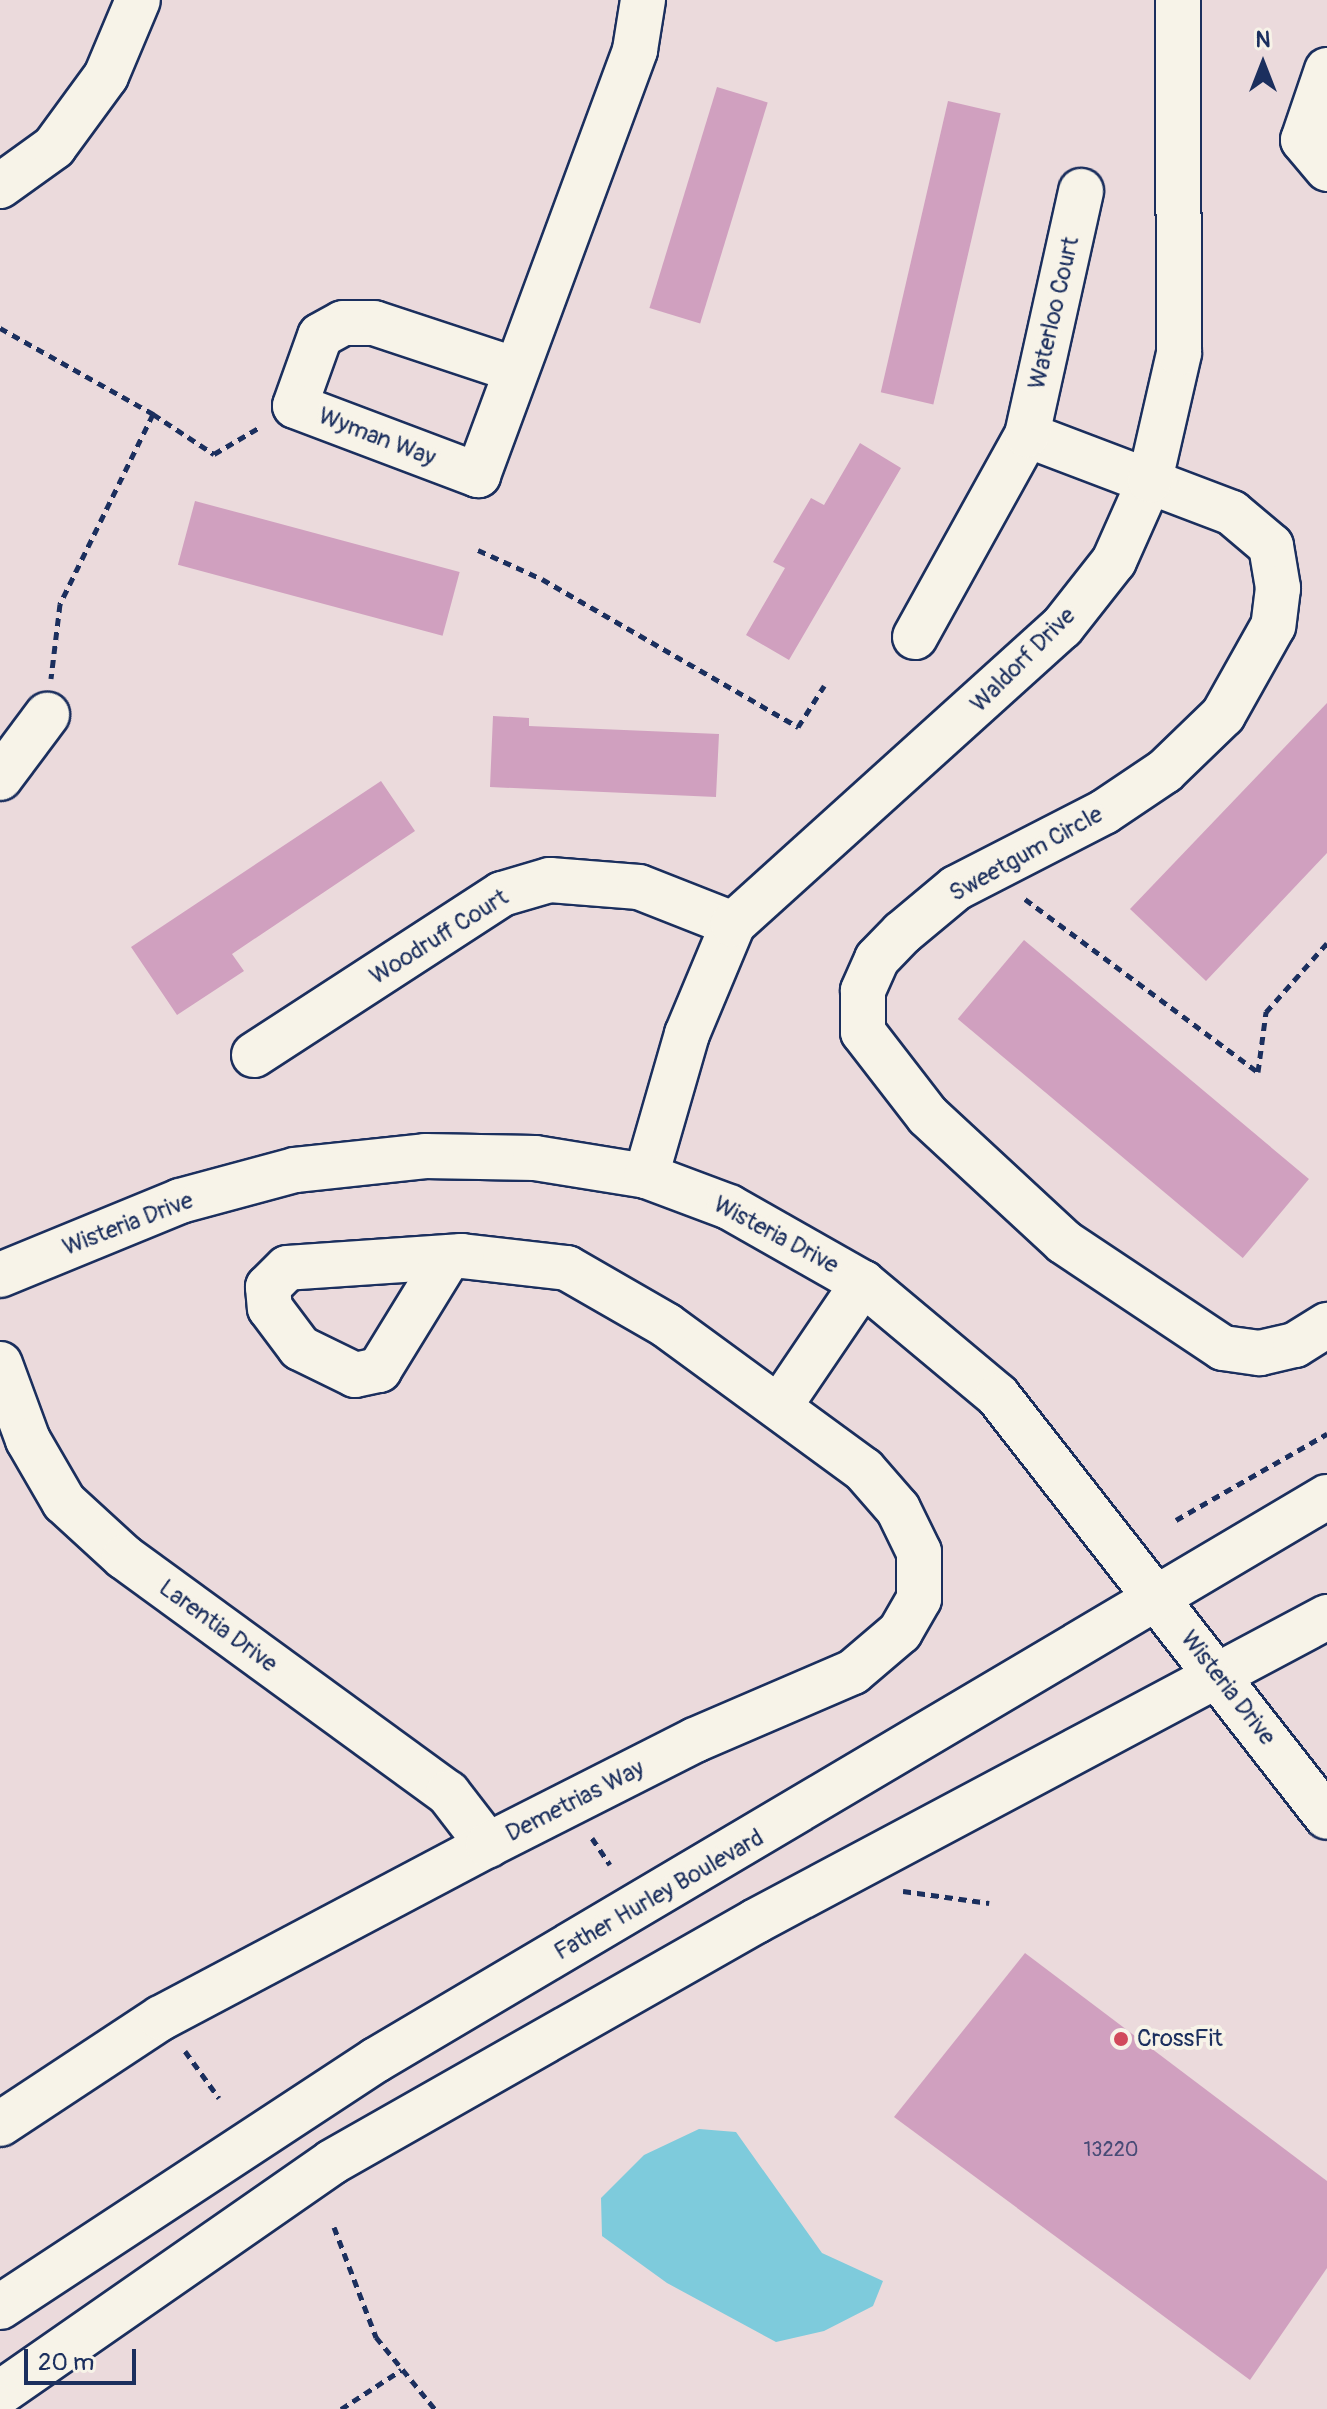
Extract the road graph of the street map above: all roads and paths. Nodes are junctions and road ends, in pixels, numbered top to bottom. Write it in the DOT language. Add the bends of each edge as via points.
graph roads {
  1 [pos="138,0"];
  2 [pos="643,0"];
  3 [pos="1178,0"];
  4 [pos="1327,70"];
  5 [pos="1327,169"];
  6 [pos="0,186"];
  7 [pos="1081,191"];
  8 [pos="0,328"];
  9 [pos="513,369"];
  10 [pos="295,406"];
  11 [pos="153,414"];
  12 [pos="1027,435"];
  13 [pos="1150,480"];
  14 [pos="478,550"];
  15 [pos="915,637"];
  16 [pos="824,686"];
  17 [pos="47,715"];
  18 [pos="0,778"];
  19 [pos="988,872"];
  20 [pos="733,924"];
  21 [pos="1327,943"];
  22 [pos="254,1055"];
  23 [pos="646,1176"];
  24 [pos="448,1258"];
  25 [pos="0,1275"];
  26 [pos="863,1283"];
  27 [pos="1327,1325"];
  28 [pos="0,1364"];
  29 [pos="779,1407"];
  30 [pos="1327,1434"];
  31 [pos="14,1443"];
  32 [pos="1327,1497"];
  33 [pos="1176,1520"];
  34 [pos="1161,1601"];
  35 [pos="1327,1617"];
  36 [pos="1220,1678"];
  37 [pos="1327,1817"];
  38 [pos="488,1845"];
  39 [pos="902,1891"];
  40 [pos="989,1903"];
  41 [pos="161,2018"];
  42 [pos="219,2098"];
  43 [pos="0,2124"];
  44 [pos="334,2227"];
  45 [pos="0,2307"];
  46 [pos="401,2370"];
  47 [pos="0,2393"];
  48 [pos="341,2409"];
  49 [pos="435,2409"];
  1 -- 6 [label="street" via="106,76 54,147"];
  2 -- 9 [label="street, Wyman Way" via="635,50"];
  3 -- 13 [label="street, Waldorf Drive" via="1179,353"];
  4 -- 5 [label="street" via="1303,140"];
  7 -- 12 [label="street, Waterloo Court"];
  8 -- 11 [label="path"];
  9 -- 10 [label="street, Wyman Way" via="374,323 343,323 320,336"];
  9 -- 10 [label="street, Wyman Way" via="478,475"];
  10 -- 11 [label="path" via="214,454"];
  11 -- 17 [label="path" via="60,604"];
  12 -- 13 [label="street"];
  12 -- 15 [label="street, Waterloo Court"];
  13 -- 19 [label="street, Sweetgum Circle" via="1232,513 1271,546 1278,588 1273,626 1223,715 1165,771 1104,812"];
  13 -- 20 [label="street, Waldorf Drive" via="1114,561 1062,627"];
  14 -- 16 [label="path" via="542,579 798,727"];
  17 -- 18 [label="street"];
  19 -- 21 [label="path" via="1258,1072 1266,1012"];
  19 -- 27 [label="street, Sweetgum Circle" via="956,888 877,959 863,991 863,1032 885,1066 939,1127 1064,1242 1223,1348 1260,1353 1295,1345"];
  20 -- 22 [label="street, Woodruff Court" via="639,887 550,880 502,894"];
  20 -- 23 [label="street, Waldorf Drive" via="687,1034"];
  23 -- 25 [label="street, Wisteria Drive" via="535,1158 425,1156 295,1170 180,1201"];
  23 -- 26 [label="street, Wisteria Drive" via="729,1207"];
  24 -- 29 [label="street, Demetrias Way" via="567,1268 666,1325"];
  26 -- 29 [label="street"];
  26 -- 34 [label="street, Wisteria Drive" via="998,1396"];
  28 -- 31 [label="street, Larentia Drive"];
  29 -- 38 [label="street, Demetrias Way" via="864,1470 898,1509 919,1552 919,1599 900,1632 853,1672 695,1740"];
  30 -- 33 [label="path"];
  31 -- 38 [label="street, Larentia Drive" via="64,1502 124,1557 448,1793"];
  32 -- 34 [label="street, Father Hurley Boulevard"];
  34 -- 36 [label="street, Wisteria Drive"];
  34 -- 45 [label="street, Father Hurley Boulevard" via="376,2060"];
  35 -- 36 [label="street"];
  36 -- 37 [label="street, Wisteria Drive"];
  36 -- 47 [label="street" via="756,1921 332,2162"];
  38 -- 41 [label="street, Demetrias Way"];
  39 -- 40 [label="path"];
  41 -- 42 [label="path"];
  41 -- 43 [label="street, Demetrias Way"];
  44 -- 46 [label="path" via="376,2337"];
  46 -- 48 [label="path"];
  46 -- 49 [label="path"];
}
